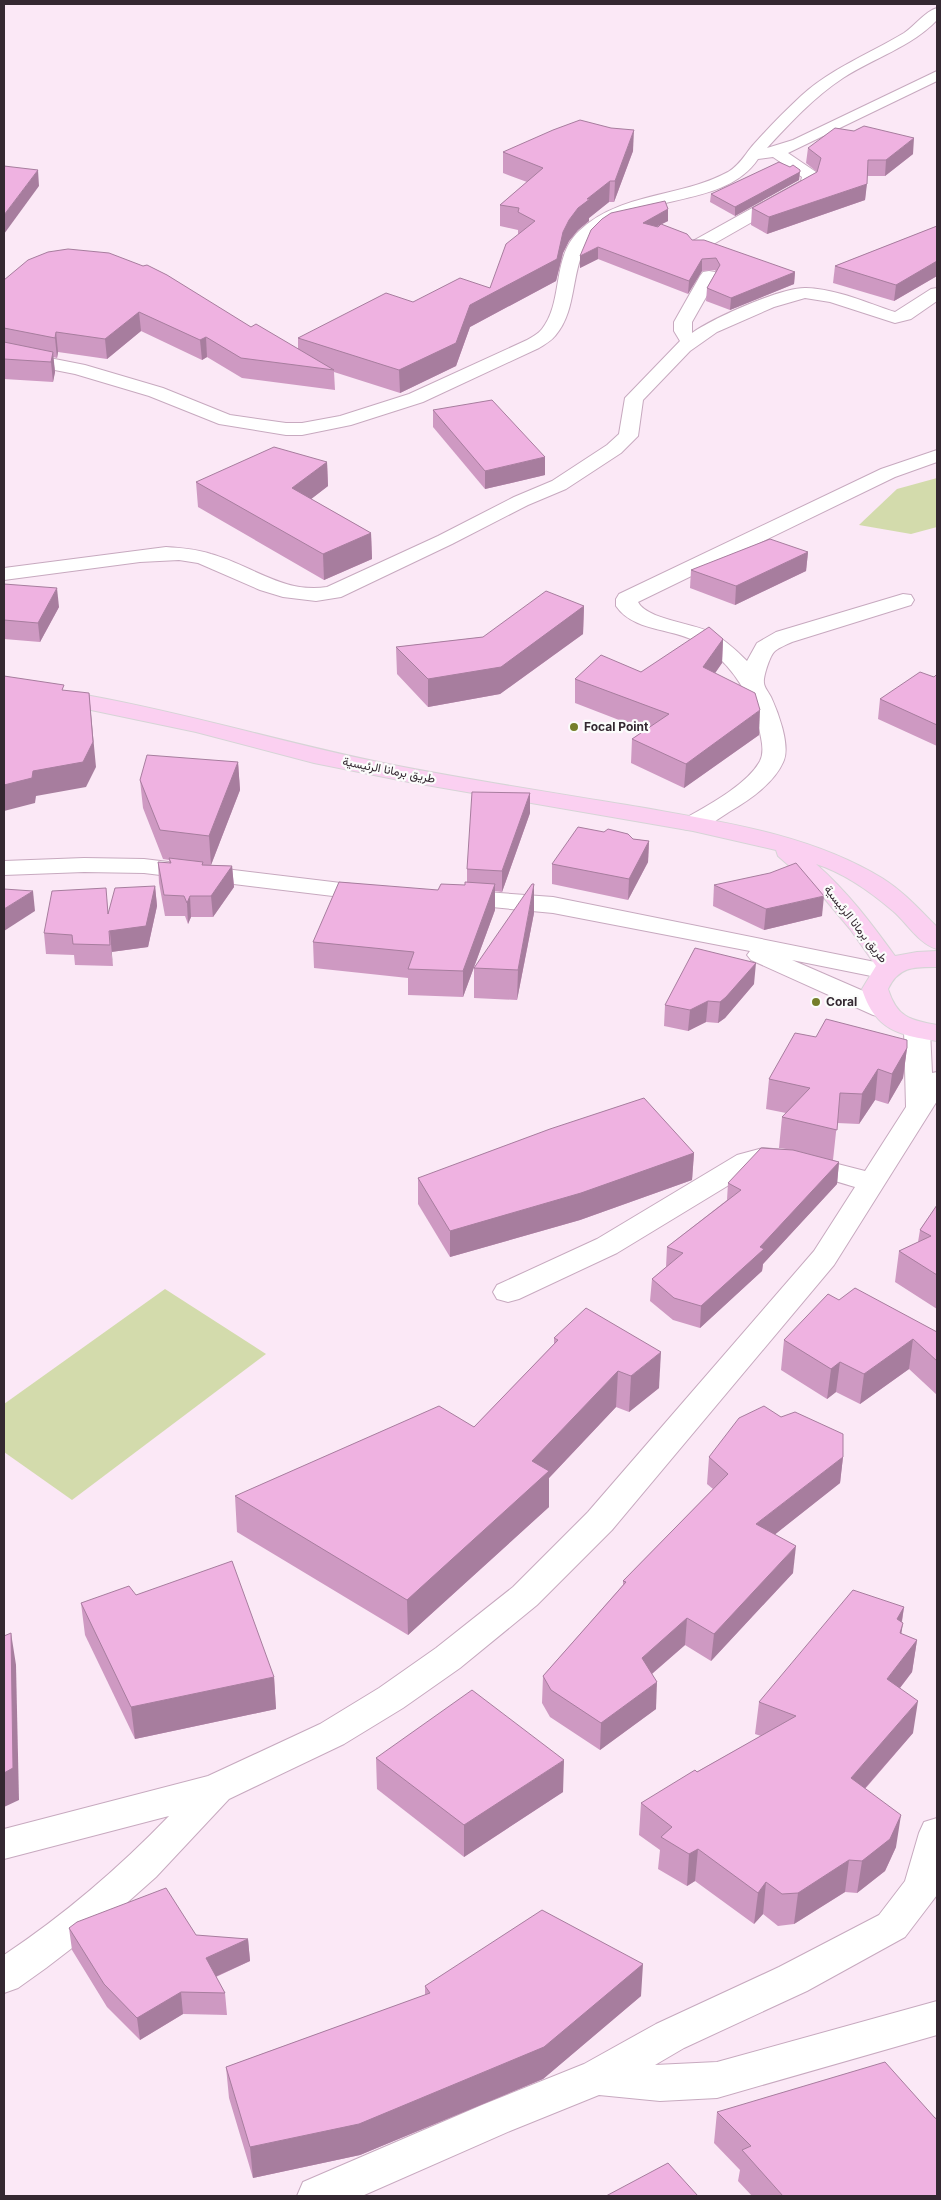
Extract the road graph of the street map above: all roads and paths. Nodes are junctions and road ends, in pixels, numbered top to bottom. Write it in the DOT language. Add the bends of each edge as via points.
graph roads {
  1 [pos="937,12"];
  2 [pos="937,75"];
  3 [pos="776,152"];
  4 [pos="753,155"];
  5 [pos="697,246"];
  6 [pos="709,276"];
  7 [pos="937,293"];
  8 [pos="691,342"];
  9 [pos="4,355"];
  10 [pos="937,456"];
  11 [pos="4,574"];
  12 [pos="903,600"];
  13 [pos="753,684"];
  14 [pos="4,691"];
  15 [pos="692,824"];
  16 [pos="777,842"];
  17 [pos="4,868"];
  18 [pos="399,894"];
  19 [pos="438,896"];
  20 [pos="715,935"];
  21 [pos="937,941"];
  22 [pos="937,959"];
  23 [pos="888,969"];
  24 [pos="882,1009"];
  25 [pos="927,1031"];
  26 [pos="937,1080"];
  27 [pos="920,1107"];
  28 [pos="873,1182"];
  29 [pos="508,1292"];
  30 [pos="216,1789"];
  31 [pos="937,1833"];
  32 [pos="4,1844"];
  33 [pos="4,1976"];
  34 [pos="937,2018"];
  35 [pos="598,2077"];
  36 [pos="317,2196"];
  1 -- 4 [label="street" via="913,34 827,82 802,102"];
  2 -- 3 [label="street"];
  3 -- 4 [label="street"];
  3 -- 5 [label="street" via="810,175 808,183"];
  4 -- 9 [label="street" via="747,166 722,181 640,204 595,225 582,237 567,266 558,312 548,333 533,344 416,398 344,421 286,430 226,420 156,392 78,370"];
  6 -- 8 [label="street" via="683,322 684,336"];
  7 -- 8 [label="street" via="905,315 895,318 834,297 799,294 768,303 710,328"];
  8 -- 11 [label="street" via="634,398 628,436 614,449 559,485 521,500 445,540 333,592 297,595 206,558 180,554"];
  10 -- 13 [label="street" via="888,473 628,599 627,606 647,620 697,634 727,655"];
  12 -- 13 [label="street" via="784,637 765,648 758,661"];
  13 -- 15 [label="street" via="767,718 774,745 773,758 765,771 746,788 721,808"];
  14 -- 15 [label="main road, طريق برمانا الرئيسية" via="91,703 314,756"];
  15 -- 16 [label="main road, طريق برمانا الرئيسية"];
  16 -- 21 [label="main road, طريق برمانا الرئيسية" via="829,860 874,884"];
  16 -- 23 [label="main road, طريق برمانا الرئيسية" via="828,887 859,924"];
  17 -- 18 [label="street" via="144,866"];
  19 -- 20 [label="street" via="553,905"];
  20 -- 23 [label="street"];
  20 -- 24 [label="street"];
  22 -- 23 [label="main road" via="905,962"];
  23 -- 24 [label="main road" via="875,989"];
  24 -- 25 [label="main road" via="895,1020"];
  25 -- 27 [label="street"];
  26 -- 27 [label="street"];
  27 -- 28 [label="street"];
  28 -- 29 [label="street" via="784,1159 763,1157 747,1161 607,1246"];
  28 -- 30 [label="street" via="824,1258 600,1521 524,1596 448,1658 391,1698 332,1734"];
  30 -- 32 [label="street"];
  30 -- 33 [label="street" via="186,1823 83,1917"];
  31 -- 35 [label="street" via="922,1888 892,1926 793,1979 670,2036"];
  34 -- 35 [label="street" via="717,2080 660,2084"];
  35 -- 36 [label="street"];
}
